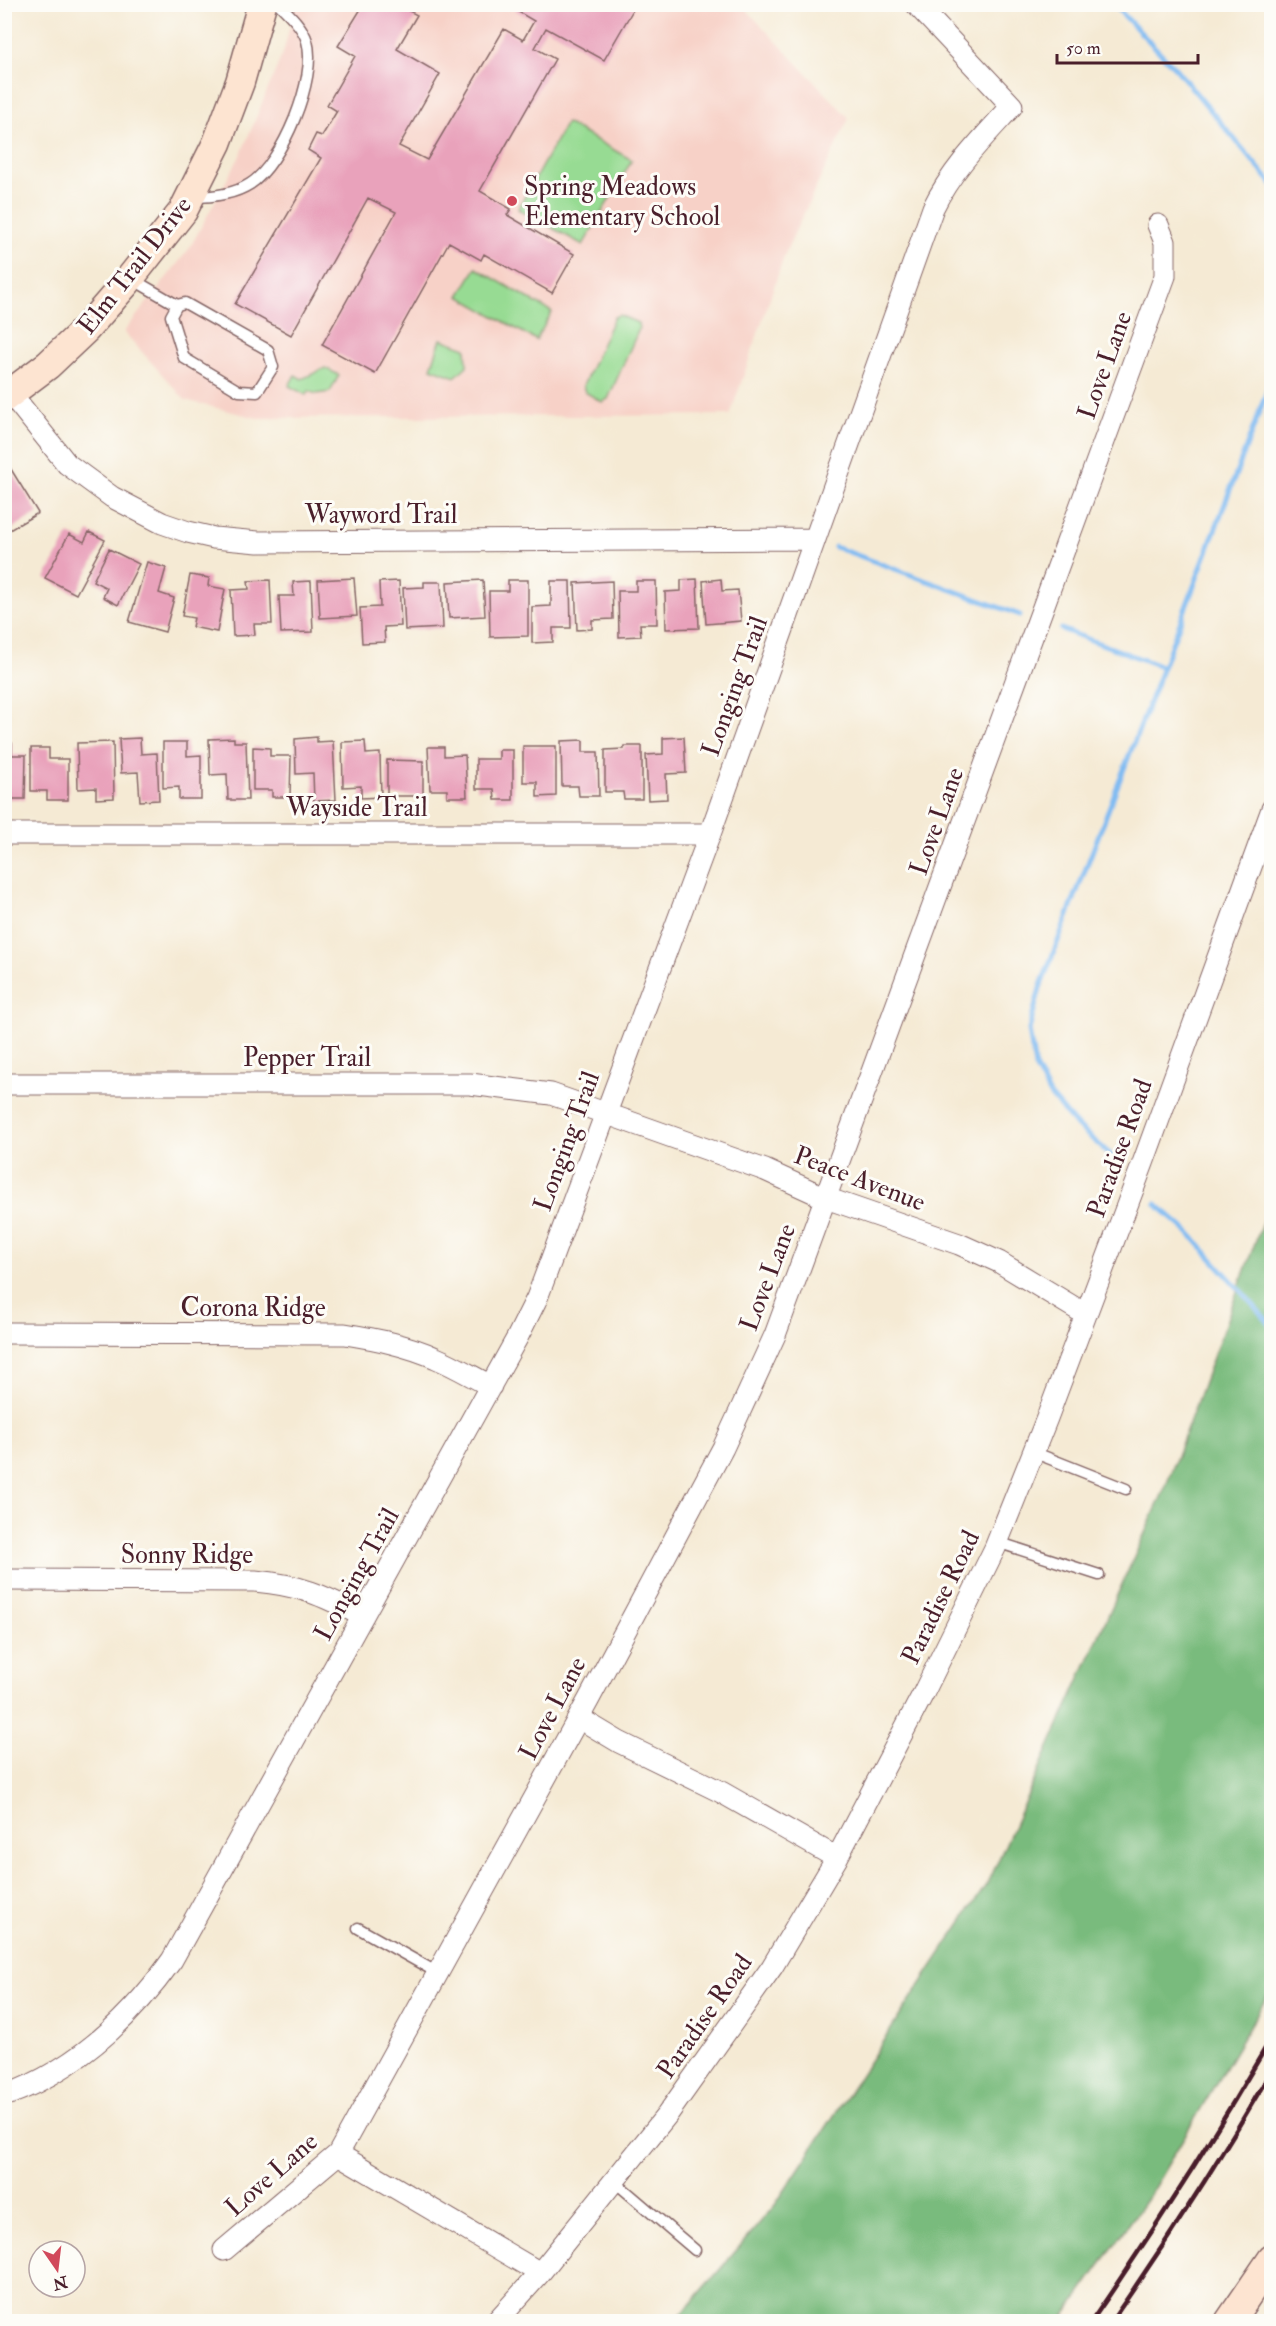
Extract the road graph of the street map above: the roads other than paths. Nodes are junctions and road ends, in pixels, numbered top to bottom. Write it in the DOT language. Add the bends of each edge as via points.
graph roads {
  1 [pos="262,4"];
  2 [pos="279,4"];
  3 [pos="916,4"];
  4 [pos="190,198"];
  5 [pos="1158,225"];
  6 [pos="130,278"];
  7 [pos="177,305"];
  8 [pos="7,392"];
  9 [pos="815,539"];
  10 [pos="1272,809"];
  11 [pos="4,834"];
  12 [pos="710,834"];
  13 [pos="4,1084"];
  14 [pos="606,1113"];
  15 [pos="826,1198"];
  16 [pos="1085,1314"];
  17 [pos="4,1333"];
  18 [pos="491,1386"];
  19 [pos="1033,1452"];
  20 [pos="1126,1489"];
  21 [pos="997,1542"];
  22 [pos="1099,1575"];
  23 [pos="4,1581"];
  24 [pos="363,1616"];
  25 [pos="579,1718"];
  26 [pos="837,1858"];
  27 [pos="358,1928"];
  28 [pos="438,1972"];
  29 [pos="4,2096"];
  30 [pos="338,2154"];
  31 [pos="615,2181"];
  32 [pos="224,2250"];
  33 [pos="695,2250"];
  34 [pos="1272,2259"];
  35 [pos="540,2273"];
  36 [pos="496,2322"];
  37 [pos="1229,2322"];
  1 -- 4 [label="street, Elm Trail Drive" via="240,82 217,143"];
  2 -- 4 [label="lane" via="307,40 310,66 300,104 282,146 251,184 231,193"];
  3 -- 9 [label="street, Longing Trail" via="1012,106 958,166 933,208"];
  4 -- 6 [label="street, Elm Trail Drive"];
  5 -- 15 [label="street, Love Lane" via="1165,242 1165,276"];
  6 -- 7 [label="lane"];
  6 -- 8 [label="street, Elm Trail Drive" via="48,365"];
  7 -- 7 [label="lane" via="171,316 184,358 239,391 257,392 273,367 268,350 185,303"];
  8 -- 9 [label="street, Wayword Trail" via="67,464 112,497 162,523 214,538 258,542"];
  9 -- 12 [label="street, Longing Trail"];
  10 -- 16 [label="street, Paradise Road"];
  11 -- 12 [label="street, Wayside Trail"];
  12 -- 14 [label="street, Longing Trail"];
  13 -- 14 [label="street, Pepper Trail" via="470,1083 551,1094"];
  14 -- 15 [label="street, Peace Avenue" via="765,1170"];
  14 -- 18 [label="street, Longing Trail" via="537,1298"];
  15 -- 16 [label="street, Peace Avenue" via="959,1244 999,1262"];
  15 -- 25 [label="street, Love Lane" via="775,1335 723,1448"];
  16 -- 19 [label="street, Paradise Road"];
  17 -- 18 [label="street, Corona Ridge" via="345,1334 436,1357"];
  18 -- 24 [label="street, Longing Trail"];
  19 -- 20 [label="lane"];
  19 -- 21 [label="street, Paradise Road"];
  21 -- 22 [label="lane"];
  21 -- 26 [label="street, Paradise Road"];
  23 -- 24 [label="street, Sonny Ridge" via="288,1584 322,1595"];
  24 -- 29 [label="street, Longing Trail" via="172,1960 127,2016 100,2041 72,2062"];
  25 -- 26 [label="street" via="720,1791"];
  25 -- 28 [label="street, Love Lane"];
  26 -- 31 [label="street, Paradise Road" via="772,1967"];
  27 -- 28 [label="lane"];
  28 -- 30 [label="street, Love Lane"];
  30 -- 32 [label="street, Love Lane"];
  30 -- 35 [label="street"];
  31 -- 33 [label="lane"];
  31 -- 35 [label="street, Paradise Road"];
  34 -- 37 [label="street"];
  35 -- 36 [label="street, Paradise Road"];
}
